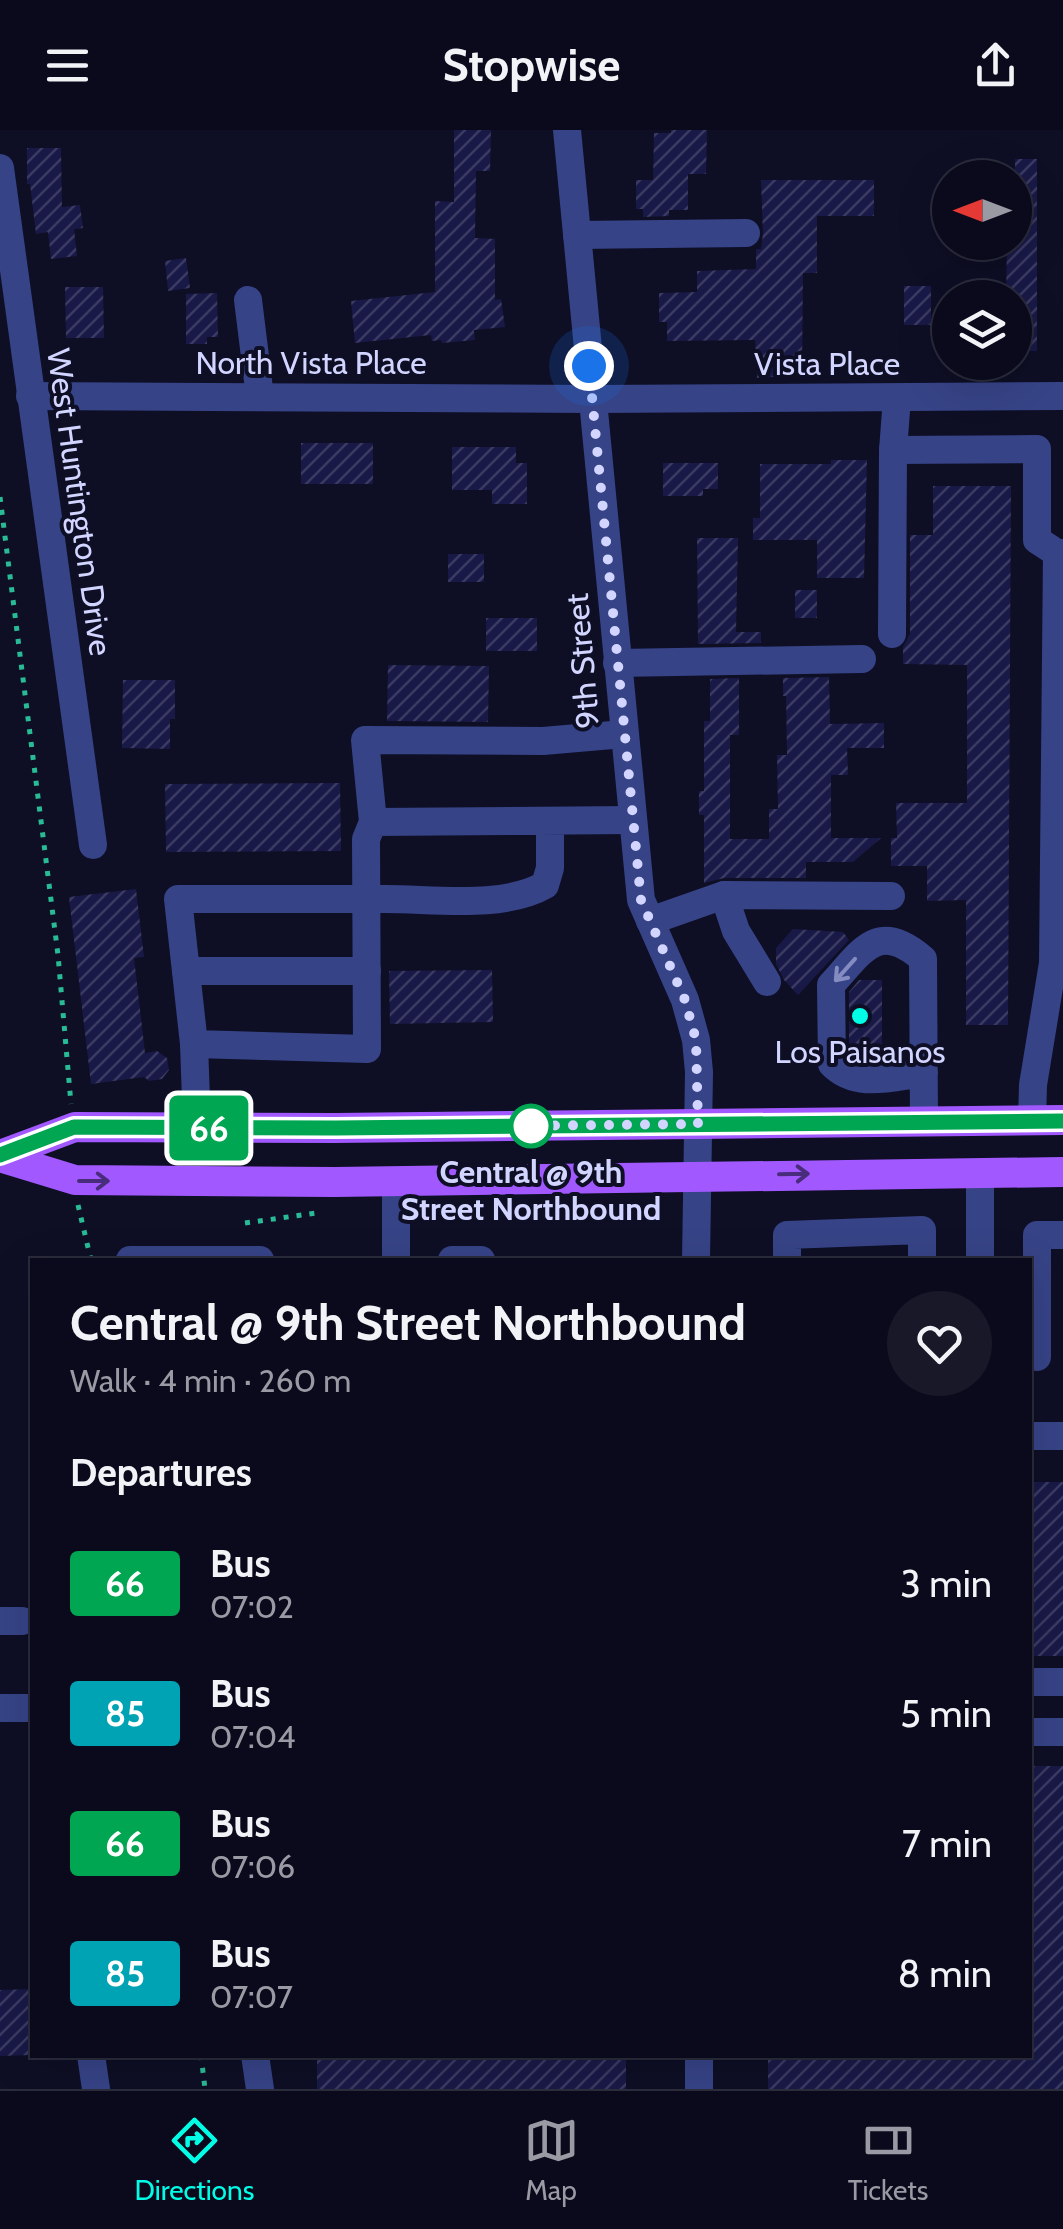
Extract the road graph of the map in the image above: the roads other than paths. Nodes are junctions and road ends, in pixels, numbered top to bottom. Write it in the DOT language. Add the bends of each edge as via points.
graph roads {
  1 [pos="567,130"];
  2 [pos="0,168"];
  3 [pos="746,233"];
  4 [pos="577,235"];
  5 [pos="248,300"];
  6 [pos="30,396"];
  7 [pos="1063,396"];
  8 [pos="260,397"];
  9 [pos="898,398"];
  10 [pos="592,399"];
  11 [pos="893,450"];
  12 [pos="1060,553"];
  13 [pos="892,634"];
  14 [pos="862,659"];
  15 [pos="617,663"];
  16 [pos="624,734"];
  17 [pos="550,820"];
  18 [pos="632,820"];
  19 [pos="373,822"];
  20 [pos="92,845"];
  21 [pos="724,896"];
  22 [pos="891,896"];
  23 [pos="367,898"];
  24 [pos="650,921"];
  25 [pos="1058,963"];
  26 [pos="367,970"];
  27 [pos="186,971"];
  28 [pos="768,982"];
  29 [pos="194,1044"];
  30 [pos="924,1074"];
  31 [pos="1063,1120"];
  32 [pos="924,1121"];
  33 [pos="1032,1121"];
  34 [pos="698,1124"];
  35 [pos="197,1128"];
  36 [pos="0,1156"];
  37 [pos="1063,1172"];
  38 [pos="980,1173"];
  39 [pos="696,1176"];
  40 [pos="396,1181"];
  41 [pos="1050,1235"];
  42 [pos="396,1258"];
  43 [pos="696,1258"];
  44 [pos="788,1258"];
  45 [pos="922,1258"];
  46 [pos="980,1258"];
  47 [pos="1044,1357"];
  48 [pos="1032,1436"];
  49 [pos="1063,1436"];
  50 [pos="1032,1682"];
  51 [pos="1063,1682"];
  52 [pos="0,1708"];
  53 [pos="30,1708"];
  54 [pos="1032,1732"];
  55 [pos="1063,1732"];
  56 [pos="91,2058"];
  57 [pos="256,2058"];
  58 [pos="699,2058"];
  59 [pos="96,2089"];
  60 [pos="260,2089"];
  61 [pos="699,2089"];
  1 -- 4 [label="street, 9th Street"];
  2 -- 6 [label="street, West Huntington Drive"];
  3 -- 4 [label="street"];
  4 -- 10 [label="street, 9th Street"];
  5 -- 8 [label="street"];
  6 -- 8 [label="street, North Vista Place"];
  6 -- 20 [label="street, West Huntington Drive"];
  7 -- 9 [label="street, Vista Place"];
  8 -- 10 [label="street, North Vista Place"];
  9 -- 10 [label="street, Vista Place"];
  9 -- 11 [label="street"];
  10 -- 15 [label="street, 9th Street"];
  11 -- 12 [label="street" via="1036,449 1037,540"];
  11 -- 13 [label="street"];
  12 -- 25 [label="street"];
  14 -- 15 [label="street"];
  15 -- 16 [label="street, 9th Street"];
  16 -- 18 [label="street, 9th Street"];
  16 -- 19 [label="street" via="543,741 365,740"];
  17 -- 18 [label="street"];
  17 -- 19 [label="street"];
  17 -- 23 [label="street" via="546,884 528,894"];
  18 -- 24 [label="street, 9th Street" via="641,900"];
  19 -- 23 [label="street" via="366,839"];
  21 -- 22 [label="street"];
  21 -- 24 [label="street"];
  21 -- 28 [label="street" via="736,932"];
  23 -- 26 [label="street"];
  23 -- 27 [label="street" via="178,898"];
  24 -- 34 [label="street, 9th Street" via="696,1040"];
  25 -- 33 [label="street"];
  26 -- 27 [label="street"];
  26 -- 29 [label="street" via="367,1048"];
  27 -- 29 [label="street"];
  29 -- 35 [label="street"];
  30 -- 30 [label="street, one-way" via="924,960 906,944 870,942 831,985 832,1064 862,1080"];
  30 -- 32 [label="street"];
  31 -- 33 [label="main road"];
  32 -- 33 [label="main road"];
  32 -- 34 [label="main road"];
  34 -- 35 [label="main road"];
  34 -- 39 [label="street, 9th Street"];
  35 -- 36 [label="main road" via="74,1127"];
  36 -- 40 [label="main road, one-way" via="76,1180"];
  37 -- 38 [label="main road"];
  39 -- 38 [label="main road, one-way"];
  38 -- 46 [label="street"];
  39 -- 40 [label="main road"];
  39 -- 43 [label="street, 9th Street"];
  40 -- 42 [label="street"];
  41 -- 47 [label="street"];
  44 -- 45 [label="street" via="787,1235 922,1230"];
  48 -- 49 [label="street"];
  50 -- 51 [label="street"];
  52 -- 53 [label="street"];
  54 -- 55 [label="street"];
  56 -- 59 [label="street"];
  57 -- 60 [label="street"];
  58 -- 61 [label="street"];
}
